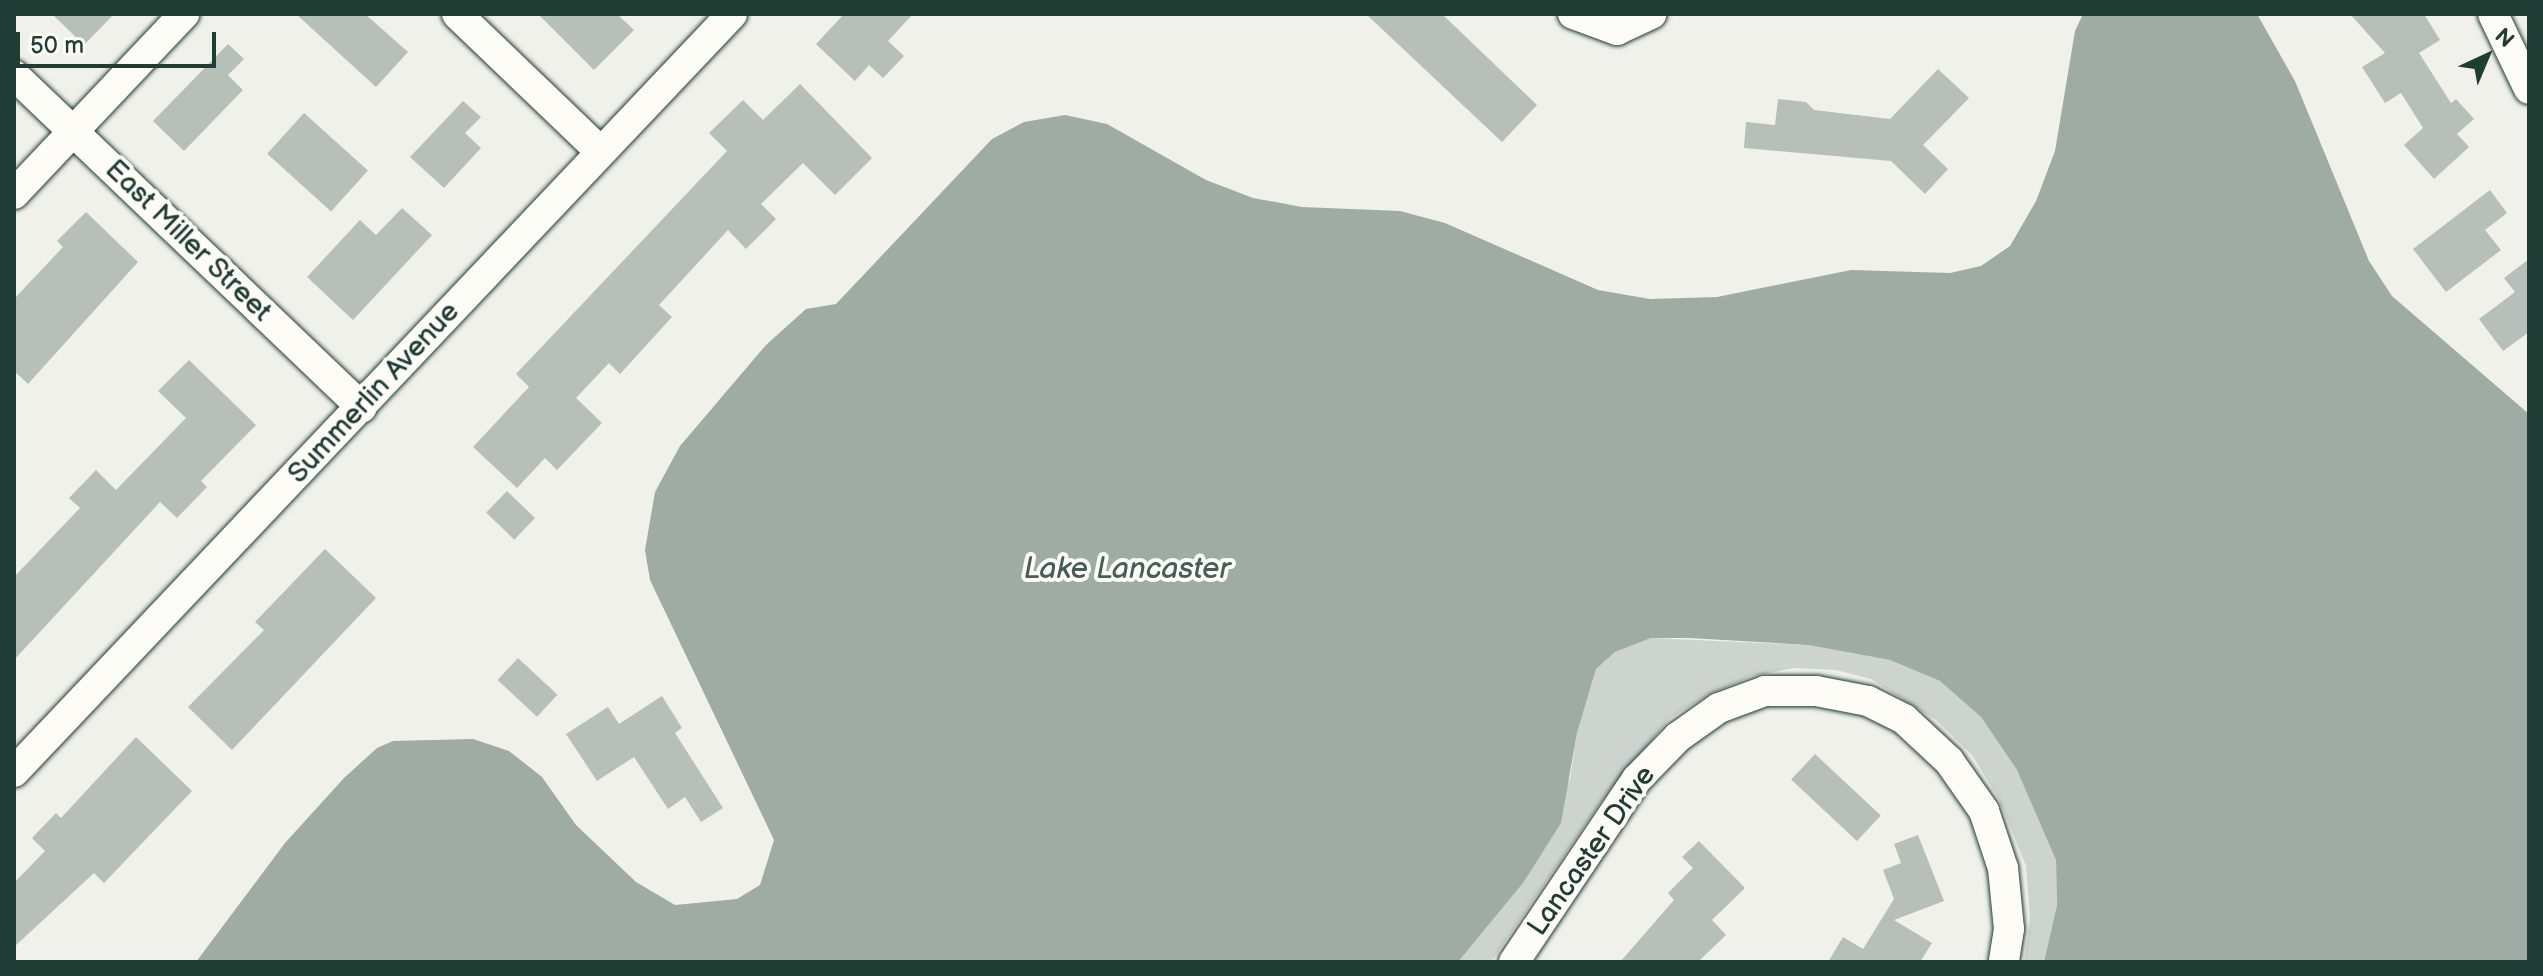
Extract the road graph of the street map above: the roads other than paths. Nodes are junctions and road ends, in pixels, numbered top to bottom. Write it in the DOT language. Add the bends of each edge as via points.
graph roads {
  1 [pos="184,14"];
  2 [pos="457,14"];
  3 [pos="732,14"];
  4 [pos="1573,14"];
  5 [pos="1651,14"];
  6 [pos="2493,14"];
  7 [pos="14,75"];
  8 [pos="2529,89"];
  9 [pos="74,132"];
  10 [pos="601,152"];
  11 [pos="14,194"];
  12 [pos="362,407"];
  13 [pos="14,772"];
  14 [pos="1514,962"];
  15 [pos="2004,962"];
  1 -- 9 [label="street"];
  2 -- 10 [label="street"];
  3 -- 10 [label="street, Summerlin Avenue"];
  4 -- 5 [label="street" via="1617,30"];
  6 -- 8 [label="street"];
  7 -- 9 [label="street, East Miller Street"];
  9 -- 11 [label="street"];
  9 -- 12 [label="street, East Miller Street"];
  10 -- 12 [label="street, Summerlin Avenue"];
  12 -- 13 [label="street, Summerlin Avenue"];
  14 -- 15 [label="street, Lancaster Drive" via="1637,779 1678,737 1719,708 1765,691 1816,691 1868,701 1904,719 1949,761 1984,811 2003,868 2009,929"];
}
